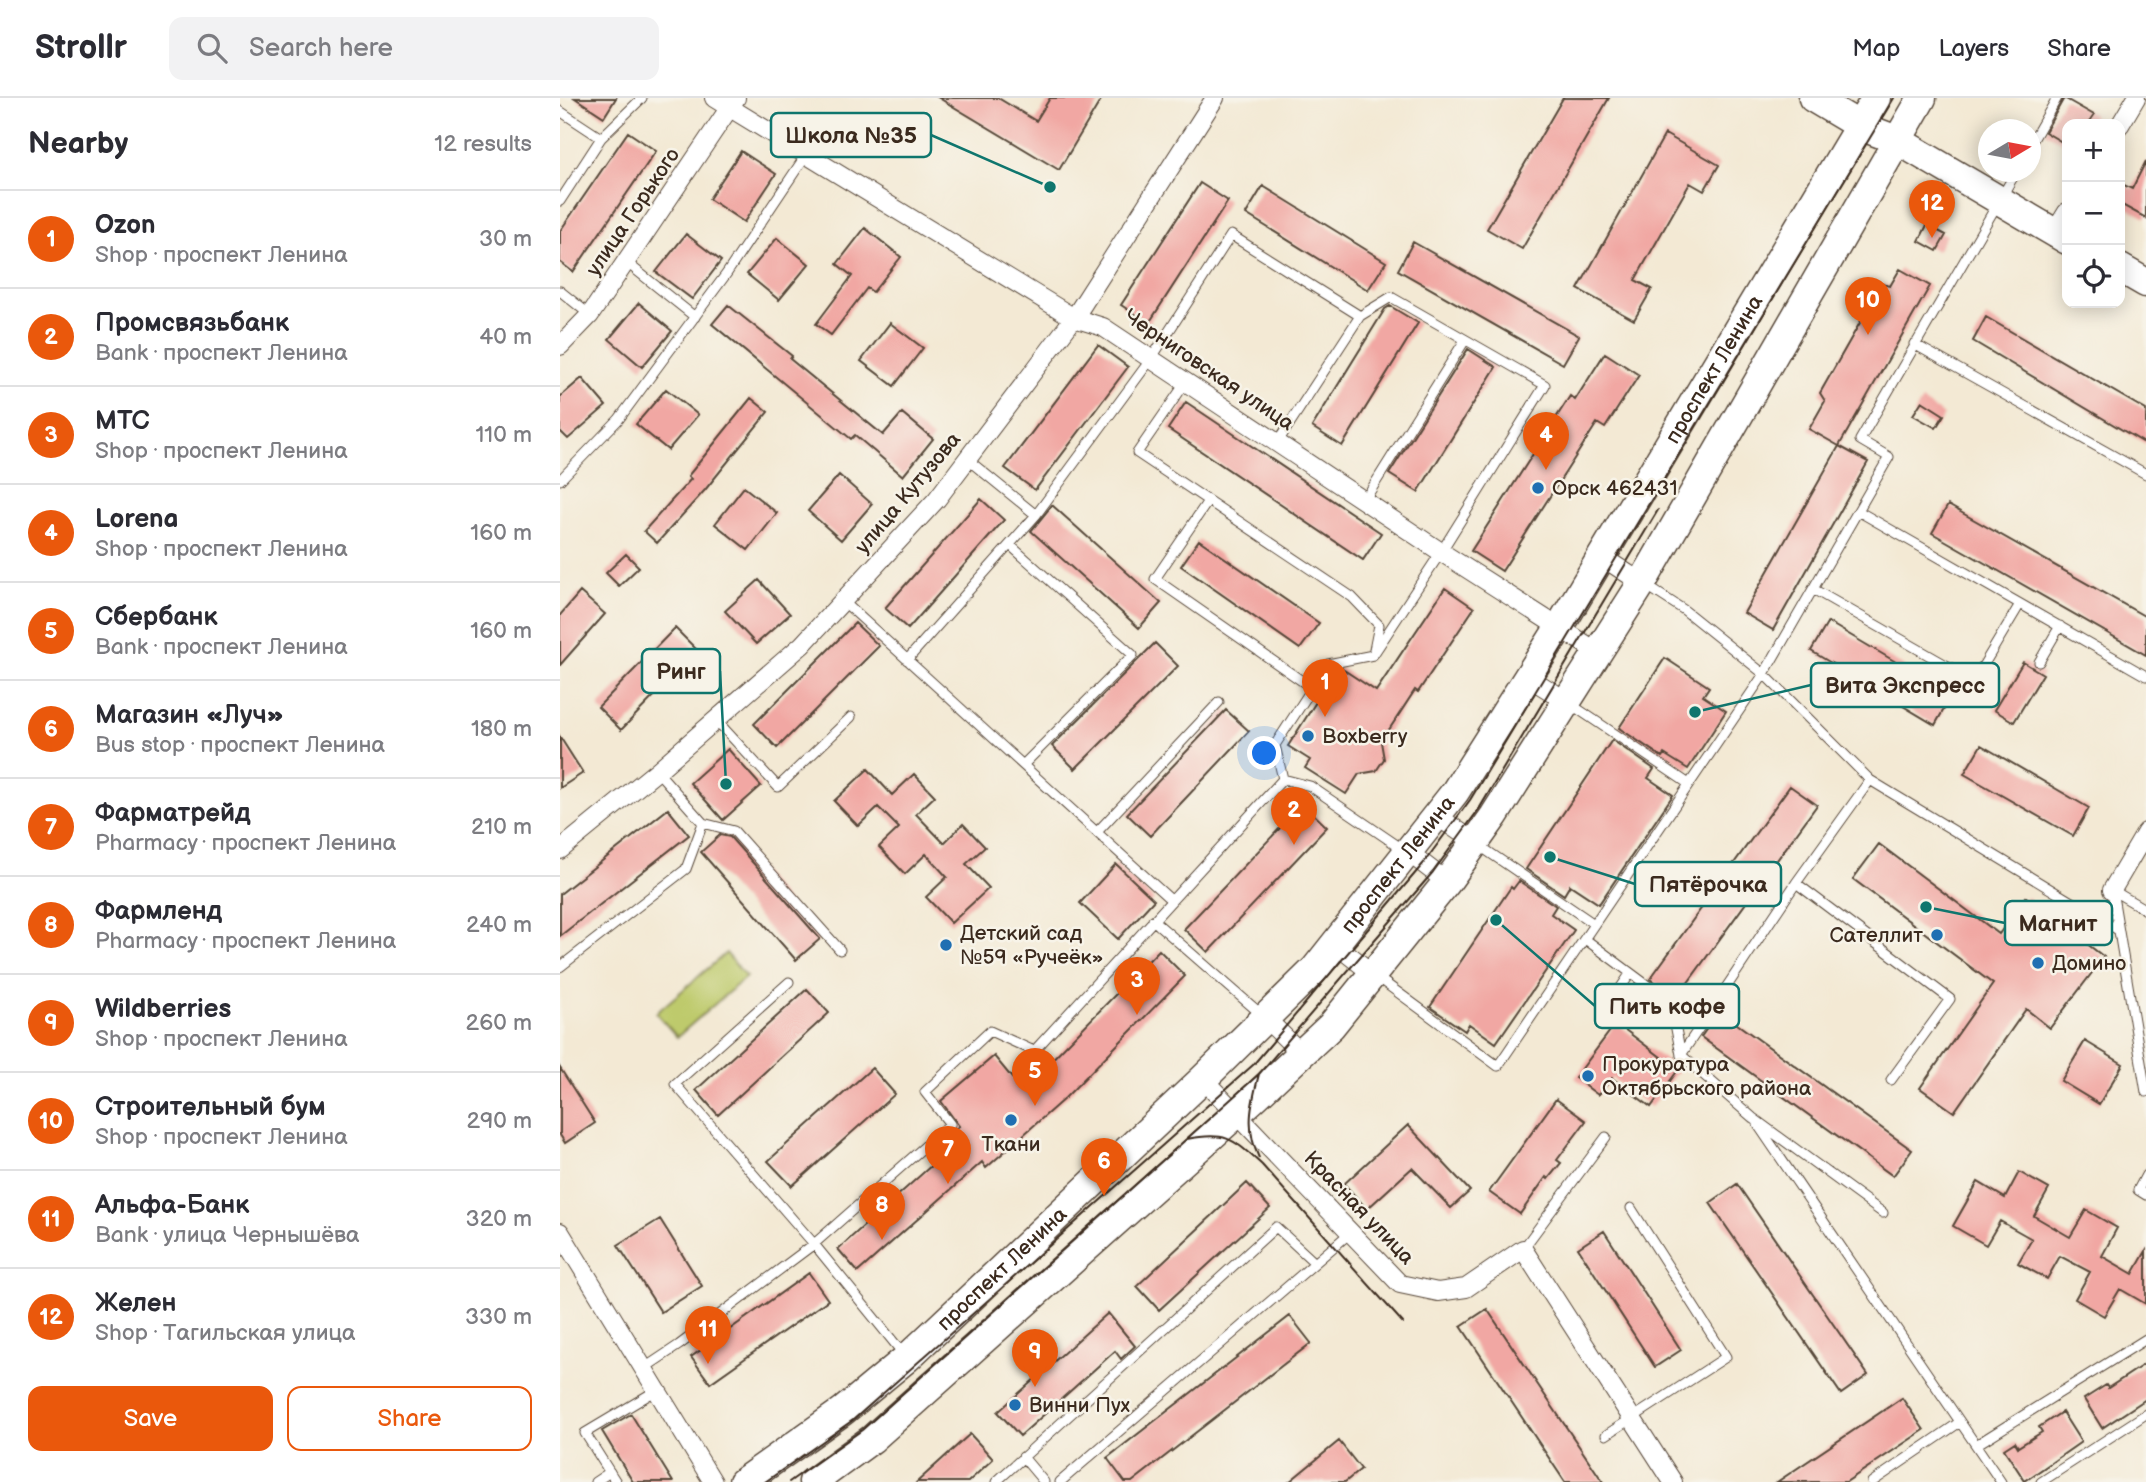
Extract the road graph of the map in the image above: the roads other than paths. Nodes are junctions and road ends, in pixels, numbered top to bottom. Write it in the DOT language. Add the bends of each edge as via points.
graph roads {
  1 [pos="642,98"];
  2 [pos="714,98"];
  3 [pos="1215,98"];
  4 [pos="1813,98"];
  5 [pos="1876,98"];
  6 [pos="1922,98"];
  7 [pos="2057,98"];
  8 [pos="2136,98"];
  9 [pos="733,103"];
  10 [pos="560,111"];
  11 [pos="2124,119"];
  12 [pos="1860,126"];
  13 [pos="2041,127"];
  14 [pos="601,138"];
  15 [pos="1897,141"];
  16 [pos="806,155"];
  17 [pos="2010,182"];
  18 [pos="560,201"];
  19 [pos="1999,201"];
  20 [pos="2062,228"];
  21 [pos="626,262"];
  22 [pos="2125,271"];
  23 [pos="2146,283"];
  24 [pos="560,291"];
  25 [pos="590,315"];
  26 [pos="1360,316"];
  27 [pos="695,317"];
  28 [pos="1074,318"];
  29 [pos="1465,340"];
  30 [pos="1914,344"];
  31 [pos="560,346"];
  32 [pos="1152,359"];
  33 [pos="1186,382"];
  34 [pos="1277,443"];
  35 [pos="967,459"];
  36 [pos="2146,474"];
  37 [pos="560,480"];
  38 [pos="1208,501"];
  39 [pos="1364,501"];
  40 [pos="1858,511"];
  41 [pos="1036,515"];
  42 [pos="1010,545"];
  43 [pos="1441,552"];
  44 [pos="1602,557"];
  45 [pos="1642,583"];
  46 [pos="1813,589"];
  47 [pos="844,603"];
  48 [pos="2020,604"];
  49 [pos="2060,626"];
  50 [pos="1559,628"];
  51 [pos="1599,653"];
  52 [pos="1373,655"];
  53 [pos="907,660"];
  54 [pos="2039,662"];
  55 [pos="1764,674"];
  56 [pos="2146,676"];
  57 [pos="1528,677"];
  58 [pos="1312,688"];
  59 [pos="1219,702"];
  60 [pos="1568,702"];
  61 [pos="851,717"];
  62 [pos="716,720"];
  63 [pos="1023,765"];
  64 [pos="657,771"];
  65 [pos="1283,779"];
  66 [pos="1870,780"];
  67 [pos="1689,784"];
  68 [pos="1437,816"];
  69 [pos="704,823"];
  70 [pos="1097,832"];
  71 [pos="2146,832"];
  72 [pos="1476,843"];
  73 [pos="560,850"];
  74 [pos="1408,852"];
  75 [pos="1447,882"];
  76 [pos="1796,883"];
  77 [pos="2112,890"];
  78 [pos="1171,900"];
  79 [pos="2146,909"];
  80 [pos="1153,920"];
  81 [pos="1594,924"];
  82 [pos="2118,929"];
  83 [pos="1585,939"];
  84 [pos="1335,944"];
  85 [pos="840,950"];
  86 [pos="560,967"];
  87 [pos="1373,974"];
  88 [pos="1630,974"];
  89 [pos="789,982"];
  90 [pos="1609,1005"];
  91 [pos="1265,1018"];
  92 [pos="1301,1053"];
  93 [pos="1681,1055"];
  94 [pos="1203,1079"];
  95 [pos="1891,1080"];
  96 [pos="2146,1092"];
  97 [pos="1237,1113"];
  98 [pos="1753,1118"];
  99 [pos="1606,1138"];
  100 [pos="2146,1175"];
  101 [pos="2146,1195"];
  102 [pos="1631,1208"];
  103 [pos="1883,1213"];
  104 [pos="560,1232"];
  105 [pos="1351,1232"];
  106 [pos="814,1244"];
  107 [pos="1523,1250"];
  108 [pos="1315,1263"];
  109 [pos="2146,1339"];
  110 [pos="643,1369"];
  111 [pos="920,1371"];
  112 [pos="657,1390"];
  113 [pos="2146,1414"];
  114 [pos="1633,1419"];
  115 [pos="1960,1422"];
  116 [pos="1606,1435"];
  117 [pos="1976,1446"];
  118 [pos="1023,1457"];
  119 [pos="610,1472"];
  120 [pos="595,1482"];
  121 [pos="616,1482"];
  122 [pos="713,1482"];
  123 [pos="743,1482"];
  124 [pos="813,1482"];
  125 [pos="996,1482"];
  126 [pos="1044,1482"];
  127 [pos="1060,1482"];
  128 [pos="1673,1482"];
  129 [pos="1872,1482"];
  130 [pos="2001,1482"];
  131 [pos="2041,1482"];
  1 -- 14 [label="lane"];
  2 -- 9 [label="street, Черниговская улица"];
  3 -- 28 [label="street, улица Кутузова"];
  4 -- 12 [label="main road"];
  5 -- 12 [label="main road, проспект Ленина"];
  6 -- 15 [label="main road, проспект Ленина"];
  7 -- 13 [label="lane"];
  8 -- 11 [label="street"];
  9 -- 16 [label="street, Черниговская улица"];
  9 -- 21 [label="street, улица Горького"];
  10 -- 14 [label="lane"];
  12 -- 15 [label="main road"];
  12 -- 44 [label="main road, проспект Ленина"];
  14 -- 18 [label="lane"];
  15 -- 19 [label="main road"];
  15 -- 45 [label="main road, проспект Ленина"];
  16 -- 27 [label="lane"];
  16 -- 28 [label="street, Черниговская улица"];
  17 -- 19 [label="lane"];
  19 -- 20 [label="main road"];
  19 -- 30 [label="lane"];
  21 -- 25 [label="street, улица Горького"];
  21 -- 27 [label="lane"];
  22 -- 23 [label="main road"];
  24 -- 25 [label="lane"];
  25 -- 31 [label="street, улица Горького"];
  26 -- 29 [label="lane" via="1391,297"];
  26 -- 32 [label="lane" via="1231,235"];
  26 -- 34 [label="lane"];
  27 -- 37 [label="lane" via="619,419"];
  28 -- 32 [label="street, Черниговская улица" via="1103,327"];
  28 -- 35 [label="street, улица Кутузова"];
  29 -- 39 [label="lane"];
  29 -- 43 [label="lane" via="1545,385"];
  30 -- 36 [label="lane"];
  30 -- 40 [label="lane" via="1860,440 1889,457"];
  32 -- 33 [label="street, Черниговская улица"];
  32 -- 41 [label="lane"];
  33 -- 34 [label="street, Черниговская улица"];
  33 -- 38 [label="lane" via="1137,453"];
  34 -- 39 [label="street, Черниговская улица"];
  35 -- 41 [label="lane"];
  35 -- 47 [label="street, улица Кутузова"];
  38 -- 52 [label="lane" via="1352,597 1379,625"];
  38 -- 58 [label="lane" via="1155,579"];
  39 -- 43 [label="street, Черниговская улица"];
  40 -- 46 [label="lane"];
  40 -- 48 [label="lane"];
  41 -- 42 [label="lane"];
  42 -- 53 [label="lane"];
  42 -- 63 [label="lane" via="1133,655"];
  43 -- 50 [label="street, Черниговская улица"];
  43 -- 52 [label="lane"];
  44 -- 45 [label="street"];
  44 -- 50 [label="main road, проспект Ленина"];
  45 -- 51 [label="main road, проспект Ленина"];
  45 -- 55 [label="lane" via="1685,610"];
  46 -- 48 [label="lane" via="1974,681"];
  46 -- 55 [label="lane"];
  47 -- 53 [label="lane"];
  47 -- 62 [label="street, улица Кутузова"];
  48 -- 49 [label="lane"];
  49 -- 54 [label="lane"];
  49 -- 56 [label="lane"];
  50 -- 51 [label="street, Черниговская улица"];
  50 -- 57 [label="main road, проспект Ленина"];
  51 -- 60 [label="main road, проспект Ленина"];
  52 -- 58 [label="lane" via="1328,664"];
  53 -- 63 [label="lane"];
  55 -- 66 [label="lane"];
  55 -- 67 [label="lane"];
  57 -- 60 [label="street"];
  57 -- 68 [label="main road, проспект Ленина"];
  58 -- 65 [label="lane" via="1275,745"];
  59 -- 70 [label="lane"];
  60 -- 67 [label="lane"];
  60 -- 72 [label="main road, проспект Ленина"];
  61 -- 62 [label="lane" via="778,787"];
  62 -- 64 [label="street, улица Кутузова"];
  63 -- 70 [label="lane"];
  64 -- 69 [label="lane"];
  64 -- 73 [label="street, улица Кутузова"];
  65 -- 74 [label="lane" via="1310,786"];
  65 -- 78 [label="lane"];
  66 -- 76 [label="lane"];
  66 -- 82 [label="lane"];
  67 -- 81 [label="lane"];
  68 -- 72 [label="street"];
  68 -- 74 [label="main road, проспект Ленина"];
  69 -- 85 [label="lane" via="734,831"];
  69 -- 86 [label="lane" via="686,869"];
  70 -- 78 [label="lane"];
  71 -- 77 [label="street"];
  72 -- 75 [label="main road, проспект Ленина"];
  72 -- 81 [label="lane"];
  74 -- 75 [label="street"];
  74 -- 84 [label="main road, проспект Ленина"];
  75 -- 87 [label="main road, проспект Ленина"];
  76 -- 93 [label="lane"];
  76 -- 95 [label="lane" via="1950,999"];
  77 -- 79 [label="lane"];
  77 -- 82 [label="lane"];
  78 -- 80 [label="lane"];
  80 -- 91 [label="lane"];
  80 -- 106 [label="lane" via="1034,1051 990,1031 925,1092 950,1124"];
  81 -- 83 [label="lane"];
  82 -- 96 [label="lane"];
  83 -- 87 [label="lane" via="1498,1066"];
  83 -- 88 [label="lane"];
  84 -- 87 [label="street"];
  84 -- 91 [label="main road, проспект Ленина"];
  87 -- 92 [label="main road, проспект Ленина" via="1331,1026"];
  88 -- 90 [label="lane"];
  88 -- 93 [label="lane" via="1671,1003"];
  89 -- 106 [label="lane" via="675,1084"];
  91 -- 92 [label="street"];
  91 -- 94 [label="main road, проспект Ленина"];
  92 -- 97 [label="main road, проспект Ленина"];
  93 -- 98 [label="lane"];
  94 -- 97 [label="street, Красная улица"];
  94 -- 111 [label="main road, проспект Ленина"];
  97 -- 105 [label="street, Красная улица"];
  97 -- 111 [label="main road, проспект Ленина"];
  98 -- 103 [label="lane"];
  98 -- 115 [label="lane"];
  99 -- 107 [label="lane"];
  100 -- 101 [label="lane" via="2137,1190"];
  102 -- 114 [label="lane" via="1726,1357"];
  104 -- 110 [label="street"];
  105 -- 107 [label="street, Красная улица" via="1400,1284 1438,1292 1466,1288"];
  105 -- 108 [label="lane"];
  106 -- 110 [label="lane"];
  106 -- 111 [label="lane"];
  107 -- 114 [label="street"];
  108 -- 118 [label="lane" via="1276,1227"];
  108 -- 127 [label="lane"];
  109 -- 117 [label="lane"];
  110 -- 112 [label="street"];
  111 -- 123 [label="main road, проспект Ленина" via="843,1411"];
  111 -- 124 [label="main road, проспект Ленина" via="873,1439"];
  112 -- 119 [label="lane" via="585,1433"];
  112 -- 122 [label="street"];
  113 -- 131 [label="lane"];
  114 -- 116 [label="lane"];
  114 -- 128 [label="street"];
  115 -- 117 [label="lane"];
  115 -- 129 [label="lane"];
  117 -- 130 [label="lane"];
  118 -- 125 [label="lane"];
  118 -- 126 [label="lane"];
  119 -- 120 [label="lane"];
  119 -- 121 [label="lane"];
}
